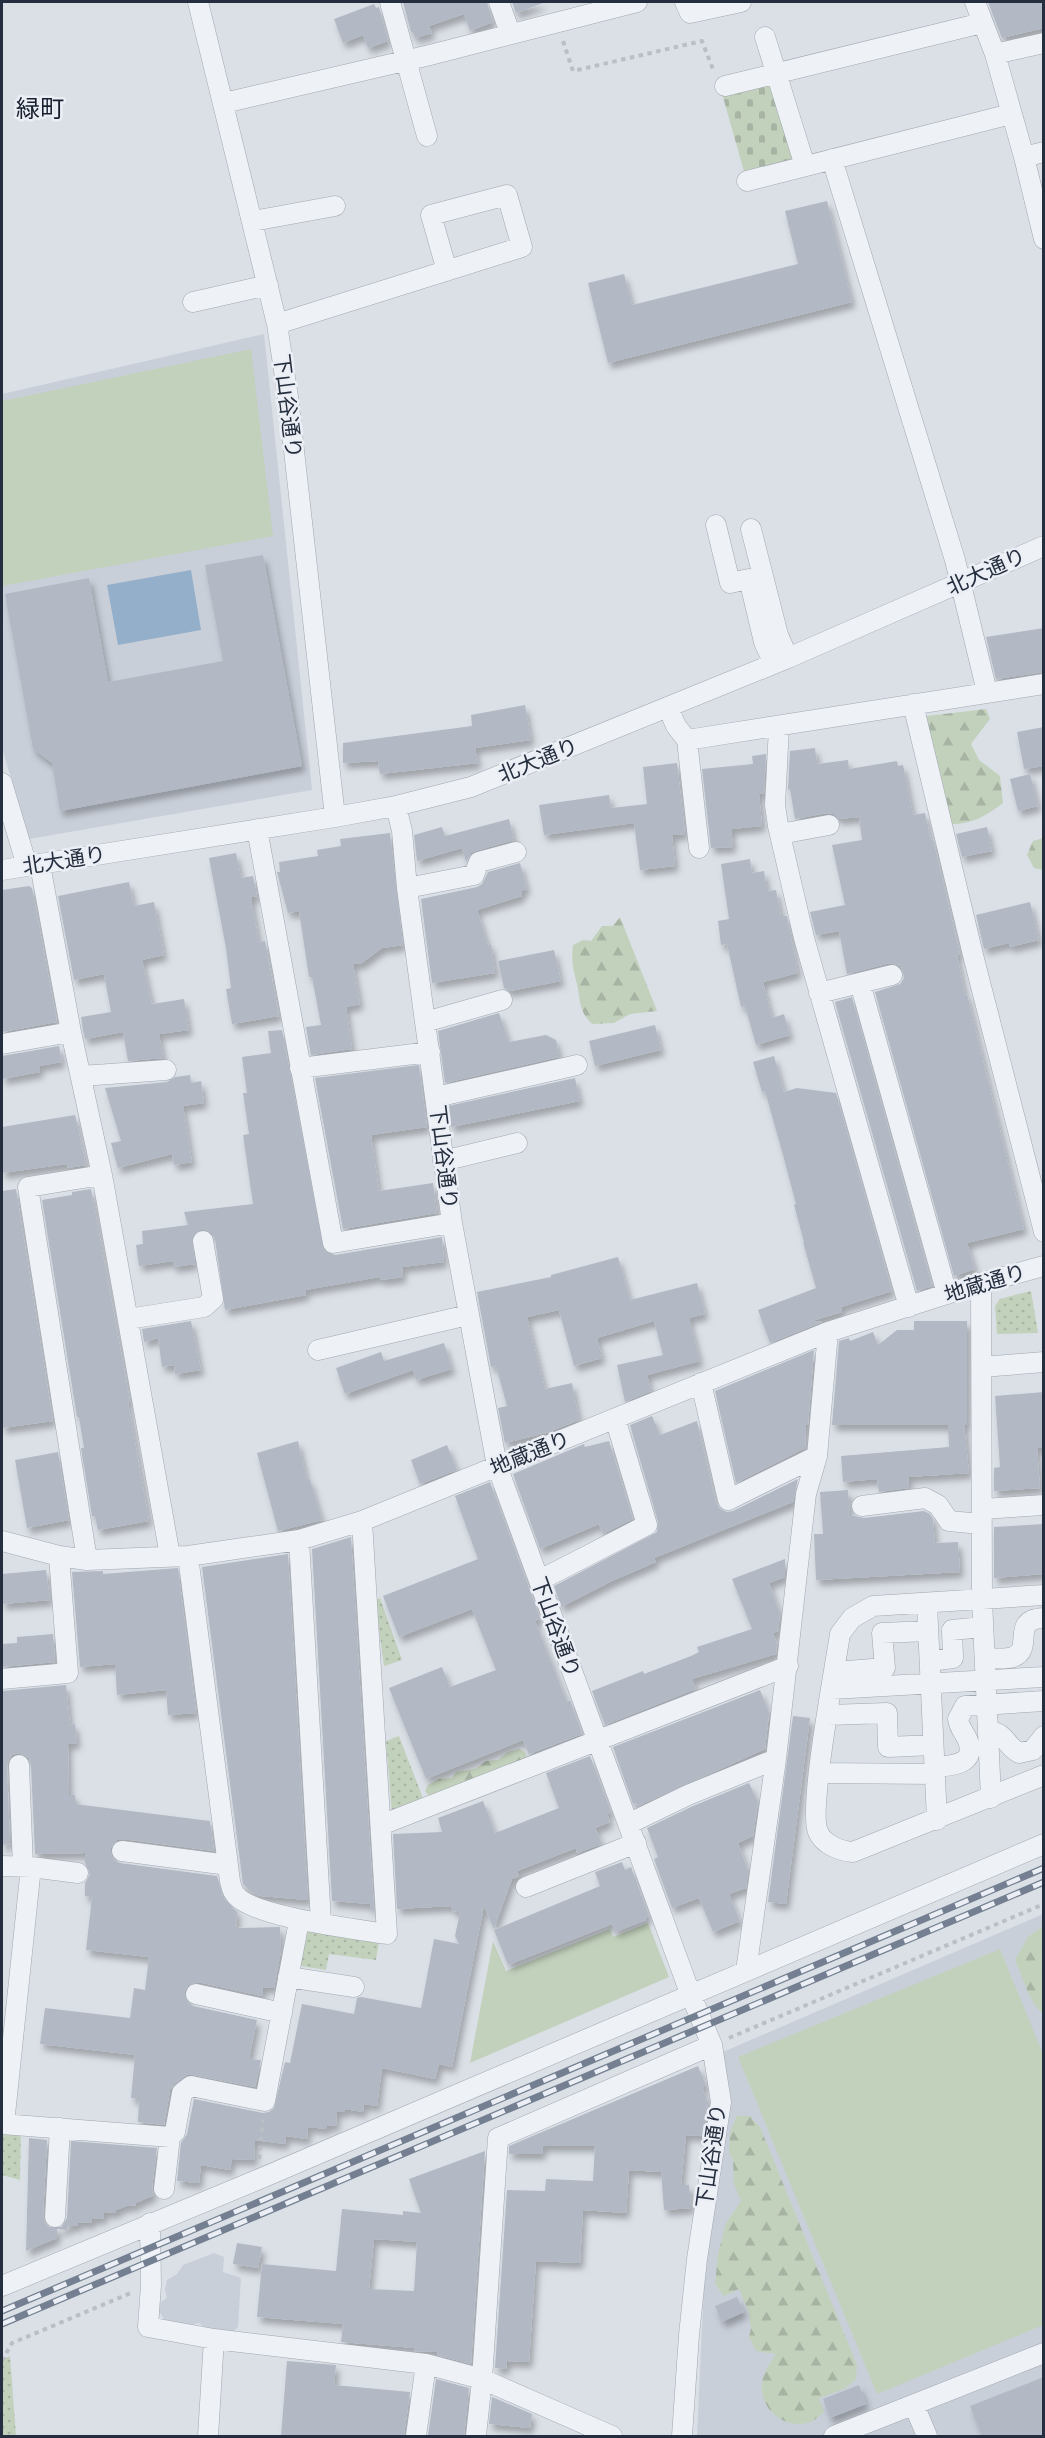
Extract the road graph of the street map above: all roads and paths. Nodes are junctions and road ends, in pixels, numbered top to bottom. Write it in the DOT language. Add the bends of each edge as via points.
graph roads {
  1 [pos="198,2"];
  2 [pos="390,2"];
  3 [pos="499,2"];
  4 [pos="637,2"];
  5 [pos="685,2"];
  6 [pos="741,2"];
  7 [pos="975,2"];
  8 [pos="604,5"];
  9 [pos="982,23"];
  10 [pos="559,31"];
  11 [pos="510,33"];
  12 [pos="765,37"];
  13 [pos="1044,43"];
  14 [pos="995,54"];
  15 [pos="405,60"];
  16 [pos="776,75"];
  17 [pos="719,80"];
  18 [pos="224,102"];
  19 [pos="1011,114"];
  20 [pos="427,136"];
  21 [pos="1044,152"];
  22 [pos="1024,157"];
  23 [pos="832,159"];
  24 [pos="805,166"];
  25 [pos="747,181"];
  26 [pos="335,206"];
  27 [pos="253,221"];
  28 [pos="1044,239"];
  29 [pos="447,271"];
  30 [pos="268,285"];
  31 [pos="193,302"];
  32 [pos="277,324"];
  33 [pos="716,525"];
  34 [pos="751,529"];
  35 [pos="1044,546"];
  36 [pos="961,582"];
  37 [pos="781,661"];
  38 [pos="1044,684"];
  39 [pos="987,693"];
  40 [pos="914,704"];
  41 [pos="668,707"];
  42 [pos="779,727"];
  43 [pos="687,740"];
  44 [pos="2,783"];
  45 [pos="396,806"];
  46 [pos="335,817"];
  47 [pos="829,825"];
  48 [pos="257,829"];
  49 [pos="780,834"];
  50 [pos="699,848"];
  51 [pos="516,852"];
  52 [pos="34,866"];
  53 [pos="2,870"];
  54 [pos="407,888"];
  55 [pos="892,975"];
  56 [pos="860,983"];
  57 [pos="819,993"];
  58 [pos="502,1000"];
  59 [pos="425,1022"];
  60 [pos="71,1032"];
  61 [pos="2,1044"];
  62 [pos="430,1052"];
  63 [pos="577,1065"];
  64 [pos="300,1068"];
  65 [pos="166,1070"];
  66 [pos="81,1076"];
  67 [pos="436,1098"];
  68 [pos="517,1143"];
  69 [pos="443,1161"];
  70 [pos="102,1175"];
  71 [pos="452,1223"];
  72 [pos="1044,1232"];
  73 [pos="203,1240"];
  74 [pos="1044,1266"];
  75 [pos="981,1283"];
  76 [pos="947,1294"];
  77 [pos="909,1307"];
  78 [pos="468,1315"];
  79 [pos="128,1319"];
  80 [pos="828,1332"];
  81 [pos="318,1350"];
  82 [pos="1044,1362"];
  83 [pos="982,1367"];
  84 [pos="701,1383"];
  85 [pos="615,1418"];
  86 [pos="817,1456"];
  87 [pos="497,1466"];
  88 [pos="1044,1505"];
  89 [pos="862,1506"];
  90 [pos="982,1516"];
  91 [pos="362,1521"];
  92 [pos="299,1540"];
  93 [pos="2,1541"];
  94 [pos="59,1556"];
  95 [pos="179,1556"];
  96 [pos="87,1560"];
  97 [pos="540,1580"];
  98 [pos="1044,1595"];
  99 [pos="982,1600"];
  100 [pos="927,1604"];
  101 [pos="1044,1618"];
  102 [pos="983,1627"];
  103 [pos="928,1631"];
  104 [pos="985,1658"];
  105 [pos="930,1661"];
  106 [pos="788,1666"];
  107 [pos="1044,1677"];
  108 [pos="2,1678"];
  109 [pos="833,1680"];
  110 [pos="986,1680"];
  111 [pos="930,1684"];
  112 [pos="987,1704"];
  113 [pos="1033,1707"];
  114 [pos="828,1715"];
  115 [pos="988,1730"];
  116 [pos="1044,1736"];
  117 [pos="597,1742"];
  118 [pos="933,1745"];
  119 [pos="776,1759"];
  120 [pos="19,1766"];
  121 [pos="934,1770"];
  122 [pos="820,1773"];
  123 [pos="1044,1775"];
  124 [pos="991,1798"];
  125 [pos="937,1820"];
  126 [pos="628,1824"];
  127 [pos="381,1825"];
  128 [pos="636,1844"];
  129 [pos="1044,1844"];
  130 [pos="122,1851"];
  131 [pos="228,1865"];
  132 [pos="2,1866"];
  133 [pos="27,1867"];
  134 [pos="78,1873"];
  135 [pos="526,1887"];
  136 [pos="1044,1904"];
  137 [pos="299,1921"];
  138 [pos="321,1922"];
  139 [pos="746,1971"];
  140 [pos="288,1977"];
  141 [pos="354,1988"];
  142 [pos="690,1993"];
  143 [pos="196,1994"];
  144 [pos="282,2013"];
  145 [pos="712,2045"];
  146 [pos="266,2101"];
  147 [pos="3,2124"];
  148 [pos="60,2128"];
  149 [pos="170,2137"];
  150 [pos="257,2180"];
  151 [pos="164,2189"];
  152 [pos="55,2217"];
  153 [pos="150,2223"];
  154 [pos="151,2285"];
  155 [pos="2,2286"];
  156 [pos="214,2339"];
  157 [pos="1044,2353"];
  158 [pos="2,2361"];
  159 [pos="426,2364"];
  160 [pos="482,2379"];
  161 [pos="914,2405"];
  162 [pos="577,2429"];
  163 [pos="208,2436"];
  164 [pos="416,2436"];
  165 [pos="476,2436"];
  166 [pos="612,2436"];
  167 [pos="682,2436"];
  168 [pos="834,2436"];
  169 [pos="927,2436"];
  1 -- 18 [label="street, 下山谷通り"];
  2 -- 15 [label="street"];
  3 -- 11 [label="street"];
  4 -- 8 [label="street"];
  5 -- 6 [label="street" via="690,13"];
  7 -- 9 [label="street"];
  8 -- 11 [label="street"];
  9 -- 14 [label="street"];
  9 -- 16 [label="street"];
  10 -- 17 [label="path" via="573,71 702,41"];
  11 -- 15 [label="street"];
  12 -- 16 [label="street"];
  13 -- 14 [label="street"];
  14 -- 19 [label="street"];
  15 -- 18 [label="street"];
  15 -- 20 [label="street"];
  16 -- 17 [label="street"];
  16 -- 24 [label="street"];
  18 -- 27 [label="street, 下山谷通り"];
  19 -- 22 [label="street"];
  19 -- 23 [label="street"];
  21 -- 22 [label="street"];
  22 -- 28 [label="street"];
  23 -- 24 [label="street"];
  23 -- 36 [label="street"];
  24 -- 25 [label="street"];
  26 -- 27 [label="street"];
  27 -- 30 [label="street, 下山谷通り"];
  29 -- 29 [label="street" via="522,247 507,195 431,215"];
  29 -- 32 [label="street"];
  30 -- 31 [label="street"];
  30 -- 32 [label="street, 下山谷通り"];
  32 -- 46 [label="street, 下山谷通り"];
  33 -- 37 [label="street" via="730,583 749,579 764,642"];
  34 -- 37 [label="street" via="778,634"];
  35 -- 36 [label="street, 北大通り"];
  36 -- 37 [label="street, 北大通り"];
  36 -- 39 [label="street"];
  37 -- 41 [label="street, 北大通り"];
  38 -- 39 [label="street"];
  39 -- 40 [label="street"];
  40 -- 42 [label="street"];
  40 -- 72 [label="street"];
  41 -- 43 [label="street"];
  41 -- 45 [label="street, 北大通り" via="471,787"];
  42 -- 43 [label="street"];
  42 -- 49 [label="street" via="775,805"];
  43 -- 50 [label="street"];
  44 -- 52 [label="street"];
  45 -- 46 [label="street, 北大通り"];
  45 -- 54 [label="street, 下山谷通り"];
  46 -- 48 [label="street, 北大通り"];
  47 -- 49 [label="street"];
  48 -- 52 [label="street, 北大通り"];
  48 -- 64 [label="street"];
  49 -- 57 [label="street"];
  51 -- 54 [label="street" via="479,862 474,874"];
  52 -- 53 [label="street, 北大通り"];
  52 -- 60 [label="street"];
  54 -- 59 [label="street, 下山谷通り"];
  55 -- 56 [label="street"];
  56 -- 57 [label="street"];
  56 -- 76 [label="street"];
  57 -- 77 [label="street"];
  58 -- 59 [label="street"];
  59 -- 62 [label="street, 下山谷通り"];
  60 -- 61 [label="street"];
  60 -- 66 [label="street"];
  62 -- 64 [label="street"];
  62 -- 67 [label="street, 下山谷通り"];
  63 -- 67 [label="street"];
  64 -- 71 [label="street" via="333,1243"];
  65 -- 66 [label="street"];
  66 -- 70 [label="street"];
  67 -- 69 [label="street, 下山谷通り"];
  68 -- 69 [label="street"];
  69 -- 71 [label="street, 下山谷通り"];
  70 -- 79 [label="street"];
  70 -- 96 [label="street" via="28,1187"];
  71 -- 78 [label="street, 下山谷通り"];
  73 -- 79 [label="street" via="213,1299 204,1307"];
  74 -- 75 [label="street, 地蔵通り"];
  75 -- 76 [label="street, 地蔵通り"];
  75 -- 83 [label="street"];
  76 -- 77 [label="street, 地蔵通り"];
  77 -- 80 [label="street, 地蔵通り"];
  78 -- 81 [label="street"];
  78 -- 87 [label="street, 下山谷通り"];
  79 -- 95 [label="street"];
  80 -- 84 [label="street, 地蔵通り"];
  80 -- 86 [label="street"];
  82 -- 83 [label="street"];
  83 -- 90 [label="street"];
  84 -- 85 [label="street, 地蔵通り"];
  84 -- 86 [label="street" via="729,1500"];
  85 -- 87 [label="street, 地蔵通り"];
  85 -- 97 [label="street" via="647,1525"];
  86 -- 106 [label="street" via="806,1494"];
  87 -- 91 [label="street, 地蔵通り"];
  87 -- 97 [label="street, 下山谷通り"];
  88 -- 90 [label="street"];
  89 -- 90 [label="street" via="925,1498 938,1505 949,1521"];
  90 -- 99 [label="street"];
  91 -- 92 [label="street, 地蔵通り"];
  91 -- 127 [label="street"];
  92 -- 95 [label="street, 地蔵通り"];
  92 -- 138 [label="street"];
  93 -- 94 [label="street, 地蔵通り"];
  94 -- 96 [label="street, 地蔵通り"];
  94 -- 108 [label="street" via="69,1673"];
  95 -- 96 [label="street, 地蔵通り"];
  95 -- 131 [label="street"];
  97 -- 117 [label="street, 下山谷通り"];
  98 -- 99 [label="street"];
  99 -- 100 [label="street"];
  99 -- 102 [label="street"];
  100 -- 103 [label="street"];
  100 -- 109 [label="street" via="873,1606 852,1618 840,1634"];
  101 -- 104 [label="street" via="1027,1623 1023,1648 1016,1656"];
  102 -- 104 [label="street"];
  102 -- 105 [label="street" via="952,1630 953,1658"];
  103 -- 105 [label="street"];
  103 -- 109 [label="street" via="882,1633 885,1668"];
  104 -- 110 [label="street"];
  105 -- 111 [label="street"];
  106 -- 117 [label="street"];
  106 -- 119 [label="street"];
  107 -- 110 [label="street"];
  109 -- 111 [label="street"];
  109 -- 114 [label="street"];
  110 -- 111 [label="street"];
  110 -- 112 [label="street"];
  111 -- 118 [label="street"];
  112 -- 113 [label="street"];
  112 -- 115 [label="street"];
  112 -- 121 [label="street" via="965,1706 959,1714 958,1724 969,1744 967,1758 954,1766"];
  114 -- 118 [label="street" via="887,1713 888,1747"];
  114 -- 122 [label="street"];
  115 -- 116 [label="street" via="1004,1737 1019,1753 1033,1750"];
  115 -- 124 [label="street"];
  117 -- 126 [label="street, 下山谷通り"];
  117 -- 127 [label="street"];
  118 -- 121 [label="street"];
  119 -- 126 [label="street"];
  119 -- 139 [label="street"];
  120 -- 133 [label="street"];
  121 -- 122 [label="street"];
  121 -- 125 [label="street"];
  122 -- 125 [label="street" via="815,1821 819,1835 840,1851 853,1852"];
  123 -- 124 [label="street"];
  124 -- 125 [label="street"];
  126 -- 128 [label="street, 下山谷通り"];
  127 -- 138 [label="street" via="387,1934"];
  128 -- 135 [label="street"];
  128 -- 142 [label="street, 下山谷通り"];
  129 -- 139 [label="street"];
  130 -- 131 [label="street"];
  131 -- 137 [label="street" via="235,1895 255,1907"];
  132 -- 133 [label="street"];
  133 -- 134 [label="street"];
  133 -- 147 [label="street"];
  136 -- 145 [label="path"];
  137 -- 138 [label="street"];
  137 -- 140 [label="street"];
  139 -- 142 [label="street"];
  140 -- 141 [label="street"];
  140 -- 144 [label="street"];
  142 -- 145 [label="street, 下山谷通り"];
  142 -- 150 [label="street"];
  143 -- 144 [label="street"];
  144 -- 146 [label="street"];
  145 -- 160 [label="street" via="498,2138"];
  145 -- 167 [label="street, 下山谷通り" via="721,2102 697,2259"];
  146 -- 149 [label="street" via="191,2086 182,2092 175,2132"];
  146 -- 150 [label="path"];
  147 -- 148 [label="street"];
  148 -- 149 [label="street"];
  148 -- 152 [label="street"];
  149 -- 151 [label="street"];
  150 -- 153 [label="street"];
  153 -- 154 [label="street"];
  153 -- 155 [label="street"];
  154 -- 156 [label="street" via="148,2327"];
  154 -- 158 [label="path" via="12,2343"];
  156 -- 159 [label="street"];
  156 -- 163 [label="street"];
  157 -- 161 [label="street"];
  159 -- 160 [label="street"];
  159 -- 164 [label="street"];
  160 -- 162 [label="street"];
  160 -- 165 [label="street"];
  161 -- 168 [label="street"];
  161 -- 169 [label="street"];
  162 -- 166 [label="street"];
}
